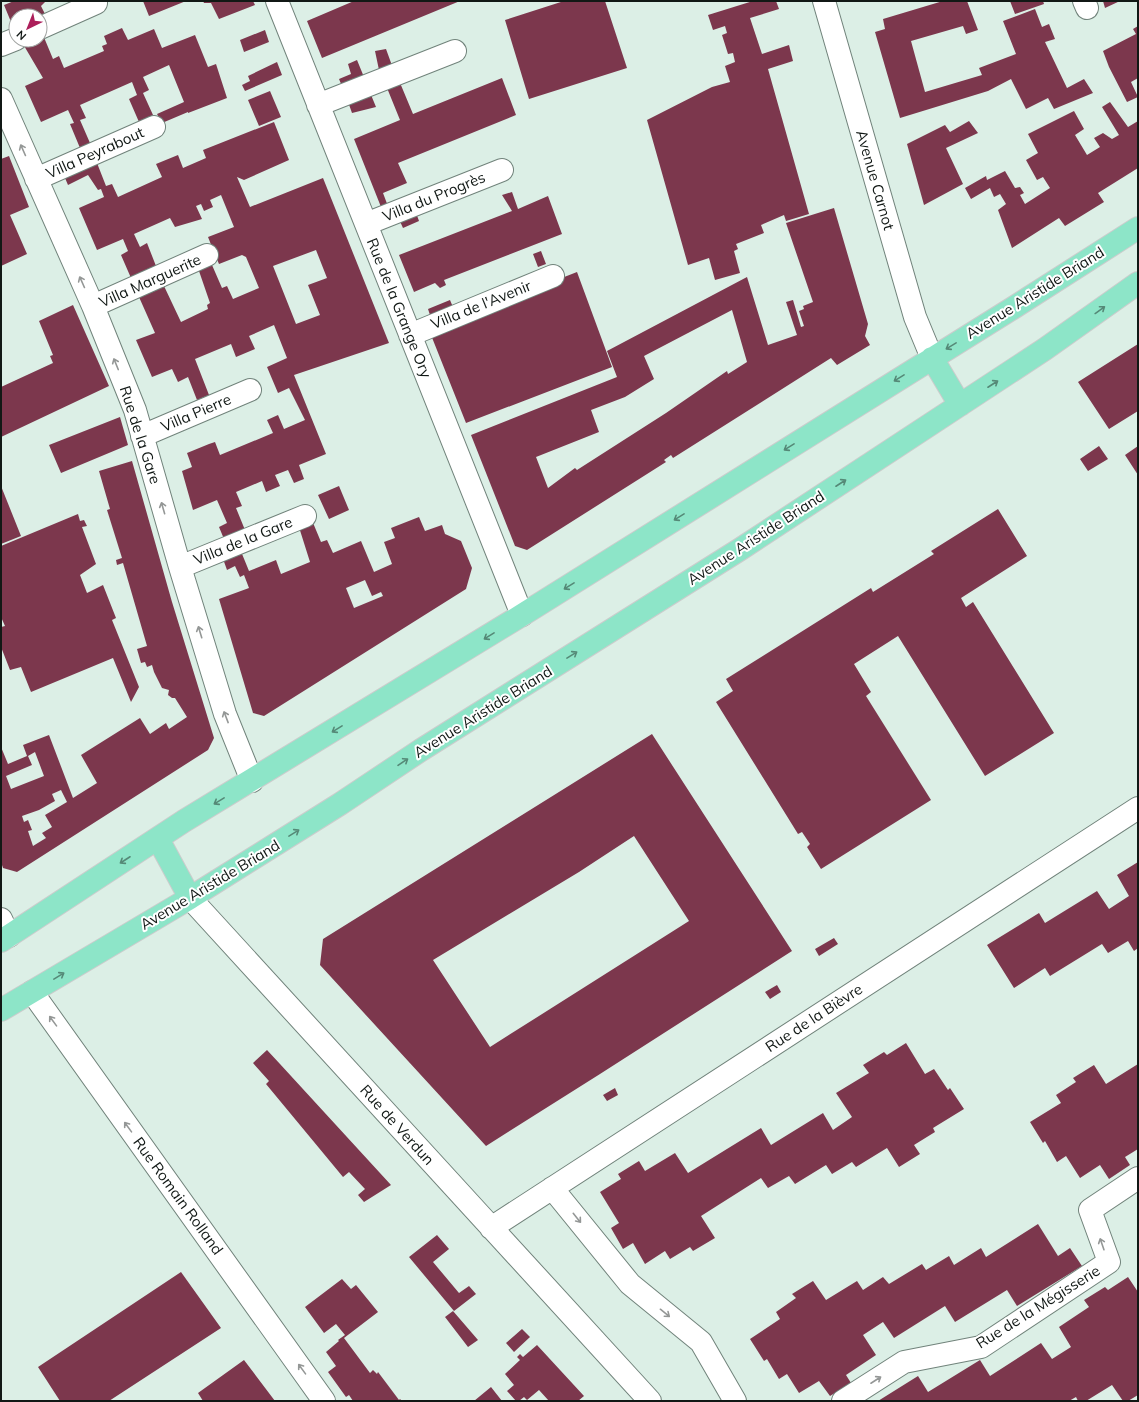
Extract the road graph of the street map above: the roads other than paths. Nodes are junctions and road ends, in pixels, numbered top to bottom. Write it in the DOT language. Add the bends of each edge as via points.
graph roads {
  1 [pos="277,1"];
  2 [pos="824,1"];
  3 [pos="96,3"];
  4 [pos="48,24"];
  5 [pos="455,51"];
  6 [pos="1,99"];
  7 [pos="318,105"];
  8 [pos="154,127"];
  9 [pos="502,170"];
  10 [pos="36,179"];
  11 [pos="366,224"];
  12 [pos="1138,228"];
  13 [pos="207,256"];
  14 [pos="553,276"];
  15 [pos="1138,283"];
  16 [pos="93,306"];
  17 [pos="410,335"];
  18 [pos="932,358"];
  19 [pos="250,390"];
  20 [pos="960,405"];
  21 [pos="142,436"];
  22 [pos="305,516"];
  23 [pos="180,567"];
  24 [pos="522,615"];
  25 [pos="252,781"];
  26 [pos="1138,808"];
  27 [pos="158,839"];
  28 [pos="190,898"];
  29 [pos="4,932"];
  30 [pos="32,992"];
  31 [pos="1,1010"];
  32 [pos="1138,1178"];
  33 [pos="552,1188"];
  34 [pos="491,1228"];
  35 [pos="324,1401"];
  36 [pos="650,1401"];
  37 [pos="735,1401"];
  38 [pos="843,1401"];
  1 -- 7 [label="street, Rue de la Grange Ory"];
  2 -- 18 [label="street, Avenue Carnot" via="915,317"];
  3 -- 4 [label="street"];
  5 -- 7 [label="street"];
  10 -- 6 [label="street, Rue de la Gare, one-way"];
  7 -- 11 [label="street, Rue de la Grange Ory"];
  8 -- 10 [label="street, Villa Peyrabout"];
  9 -- 11 [label="street, Villa du Progrès"];
  16 -- 10 [label="street, Rue de la Gare, one-way"];
  11 -- 17 [label="street, Rue de la Grange Ory"];
  12 -- 18 [label="main road, Avenue Aristide Briand, one-way"];
  13 -- 16 [label="street, Villa Marguerite"];
  14 -- 17 [label="street, Villa de l'Avenir"];
  20 -- 15 [label="main road, Avenue Aristide Briand, one-way" via="1045,350"];
  21 -- 16 [label="street, Rue de la Gare, one-way" via="135,410"];
  17 -- 24 [label="street, Rue de la Grange Ory"];
  18 -- 20 [label="main road"];
  18 -- 24 [label="main road, Avenue Aristide Briand, one-way"];
  19 -- 21 [label="street, Villa Pierre"];
  28 -- 20 [label="main road, Avenue Aristide Briand, one-way" via="739,550"];
  23 -- 21 [label="street, Rue de la Gare, one-way"];
  22 -- 23 [label="street, Villa de la Gare"];
  25 -- 23 [label="street, Rue de la Gare, one-way" via="225,714"];
  24 -- 25 [label="main road, Avenue Aristide Briand, one-way"];
  25 -- 27 [label="main road, Avenue Aristide Briand, one-way"];
  26 -- 33 [label="street, Rue de la Bièvre"];
  27 -- 28 [label="main road, Rue de Verdun"];
  27 -- 29 [label="main road, Avenue Aristide Briand, one-way"];
  30 -- 28 [label="main road, Avenue Aristide Briand, one-way"];
  28 -- 34 [label="street, Rue de Verdun"];
  30 -- 31 [label="main road, Avenue Aristide Briand"];
  35 -- 30 [label="street, Rue Romain Rolland, one-way"];
  38 -- 32 [label="street, Rue de la Mégisserie, one-way" via="904,1362 980,1347 1109,1262 1090,1210"];
  33 -- 34 [label="street, Rue de la Bièvre"];
  33 -- 37 [label="street, one-way" via="630,1284 701,1342"];
  34 -- 36 [label="street, Rue de Verdun"];
}
